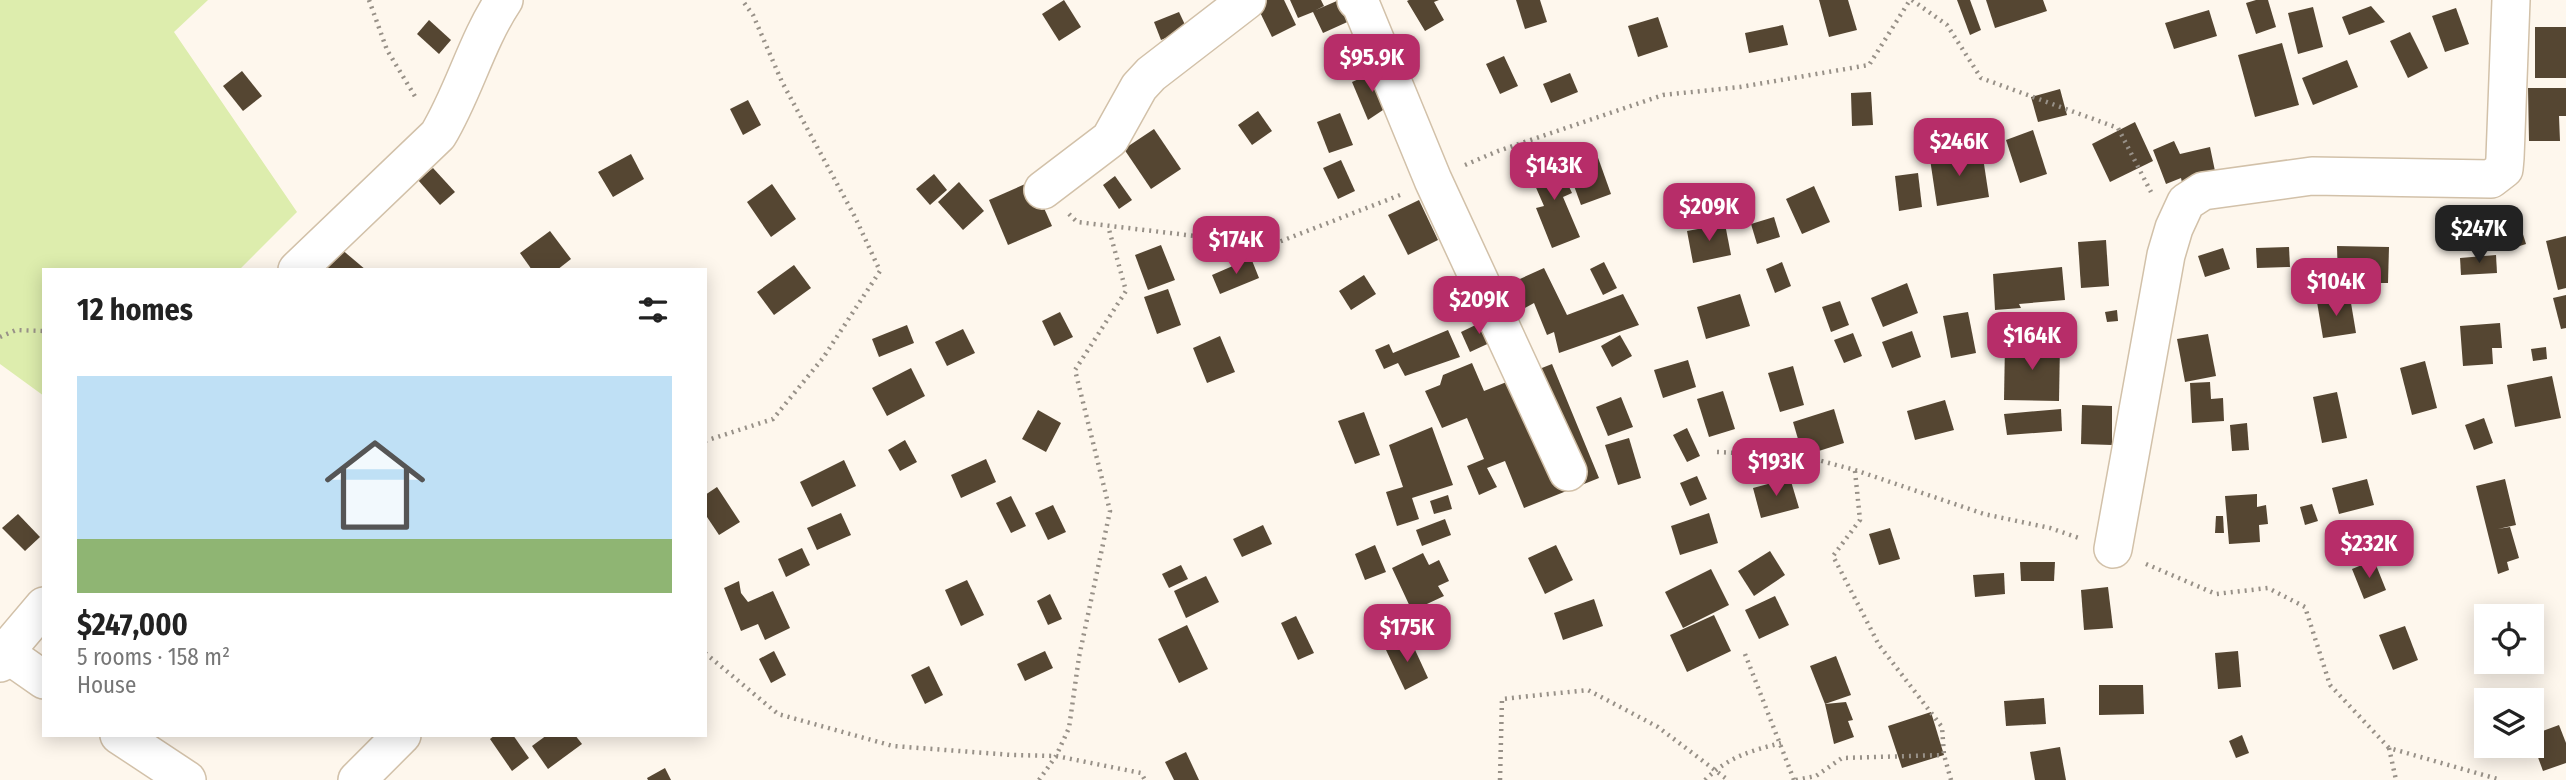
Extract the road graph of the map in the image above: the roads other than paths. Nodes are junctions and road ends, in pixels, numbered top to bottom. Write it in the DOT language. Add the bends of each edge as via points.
graph roads {
  1 [pos="504,0"];
  2 [pos="1247,0"];
  3 [pos="1356,0"];
  4 [pos="2511,0"];
  5 [pos="1043,190"];
  6 [pos="299,268"];
  7 [pos="1568,472"];
  8 [pos="2113,549"];
  9 [pos="42,608"];
  10 [pos="2,655"];
  11 [pos="42,679"];
  12 [pos="122,737"];
  13 [pos="400,737"];
  14 [pos="187,780"];
  15 [pos="357,780"];
  1 -- 6 [label="street" via="438,135"];
  2 -- 5 [label="street" via="1151,74 1110,139"];
  3 -- 7 [label="street" via="1433,180"];
  4 -- 8 [label="street" via="2504,169 2491,179 2312,176 2203,191 2186,202 2166,255"];
  9 -- 10 [label="street"];
  10 -- 11 [label="street"];
  12 -- 14 [label="street"];
  13 -- 15 [label="street"];
}
